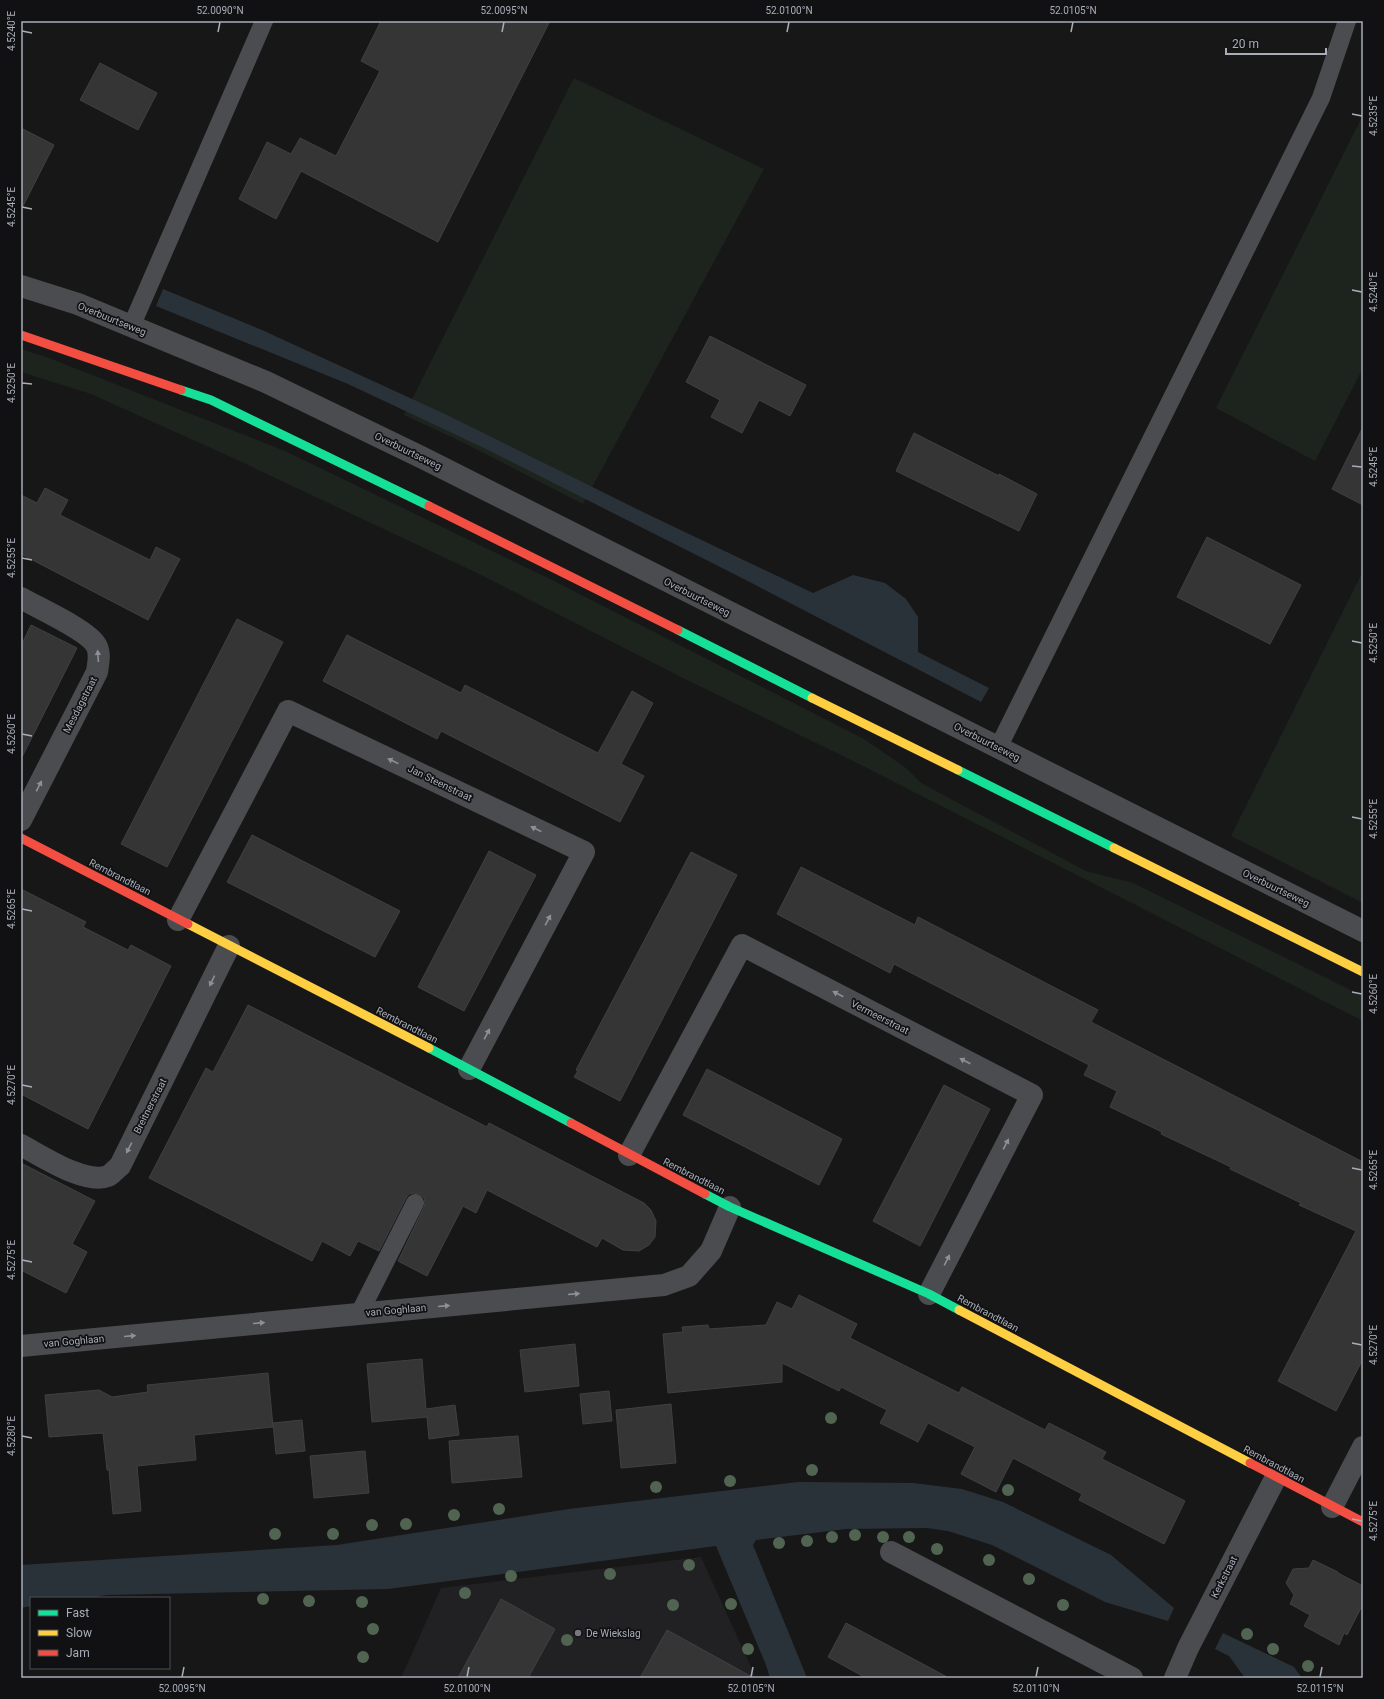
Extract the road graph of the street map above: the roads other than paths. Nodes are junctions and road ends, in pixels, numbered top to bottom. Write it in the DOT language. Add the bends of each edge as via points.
graph roads {
  1 [pos="264,21"];
  2 [pos="1347,21"];
  3 [pos="21,286"];
  4 [pos="131,327"];
  5 [pos="21,335"];
  6 [pos="21,598"];
  7 [pos="998,748"];
  8 [pos="21,820"];
  9 [pos="21,838"];
  10 [pos="178,920"];
  11 [pos="1363,931"];
  12 [pos="229,946"];
  13 [pos="1363,972"];
  14 [pos="469,1069"];
  15 [pos="21,1145"];
  16 [pos="629,1155"];
  17 [pos="414,1203"];
  18 [pos="730,1207"];
  19 [pos="929,1294"];
  20 [pos="359,1314"];
  21 [pos="21,1346"];
  22 [pos="1363,1447"];
  23 [pos="1276,1477"];
  24 [pos="1332,1507"];
  25 [pos="1363,1522"];
  26 [pos="891,1552"];
  27 [pos="1132,1678"];
  28 [pos="1174,1678"];
  1 -- 4 [label="lane"];
  2 -- 7 [label="lane" via="1321,98"];
  3 -- 4 [label="street, Overbuurtseweg" via="78,304"];
  4 -- 7 [label="street, Overbuurtseweg" via="266,382 423,458"];
  5 -- 13 [label="street" via="211,400"];
  8 -- 6 [label="street, Mesdagstraat, one-way" via="97,672 99,660 97,646 89,636"];
  7 -- 11 [label="street, Overbuurtseweg"];
  9 -- 10 [label="street, Rembrandtlaan"];
  10 -- 12 [label="street, Rembrandtlaan"];
  14 -- 10 [label="street, Jan Steenstraat, one-way" via="584,852 288,711"];
  12 -- 14 [label="street, Rembrandtlaan"];
  12 -- 15 [label="street, Breitnerstraat, one-way" via="120,1166 108,1176 81,1176"];
  14 -- 16 [label="street, Rembrandtlaan"];
  16 -- 18 [label="street, Rembrandtlaan"];
  19 -- 16 [label="street, Vermeerstraat, one-way" via="1032,1095 742,945"];
  17 -- 20 [label="lane"];
  18 -- 19 [label="street, Rembrandtlaan"];
  20 -- 18 [label="street, van Goghlaan, one-way" via="664,1285 689,1276 711,1251"];
  19 -- 23 [label="street, Rembrandtlaan"];
  21 -- 20 [label="street, van Goghlaan, one-way"];
  22 -- 24 [label="street"];
  23 -- 24 [label="street, Rembrandtlaan"];
  23 -- 28 [label="street, Kerkstraat"];
  24 -- 25 [label="street, Rembrandtlaan"];
  26 -- 27 [label="street"];
}
